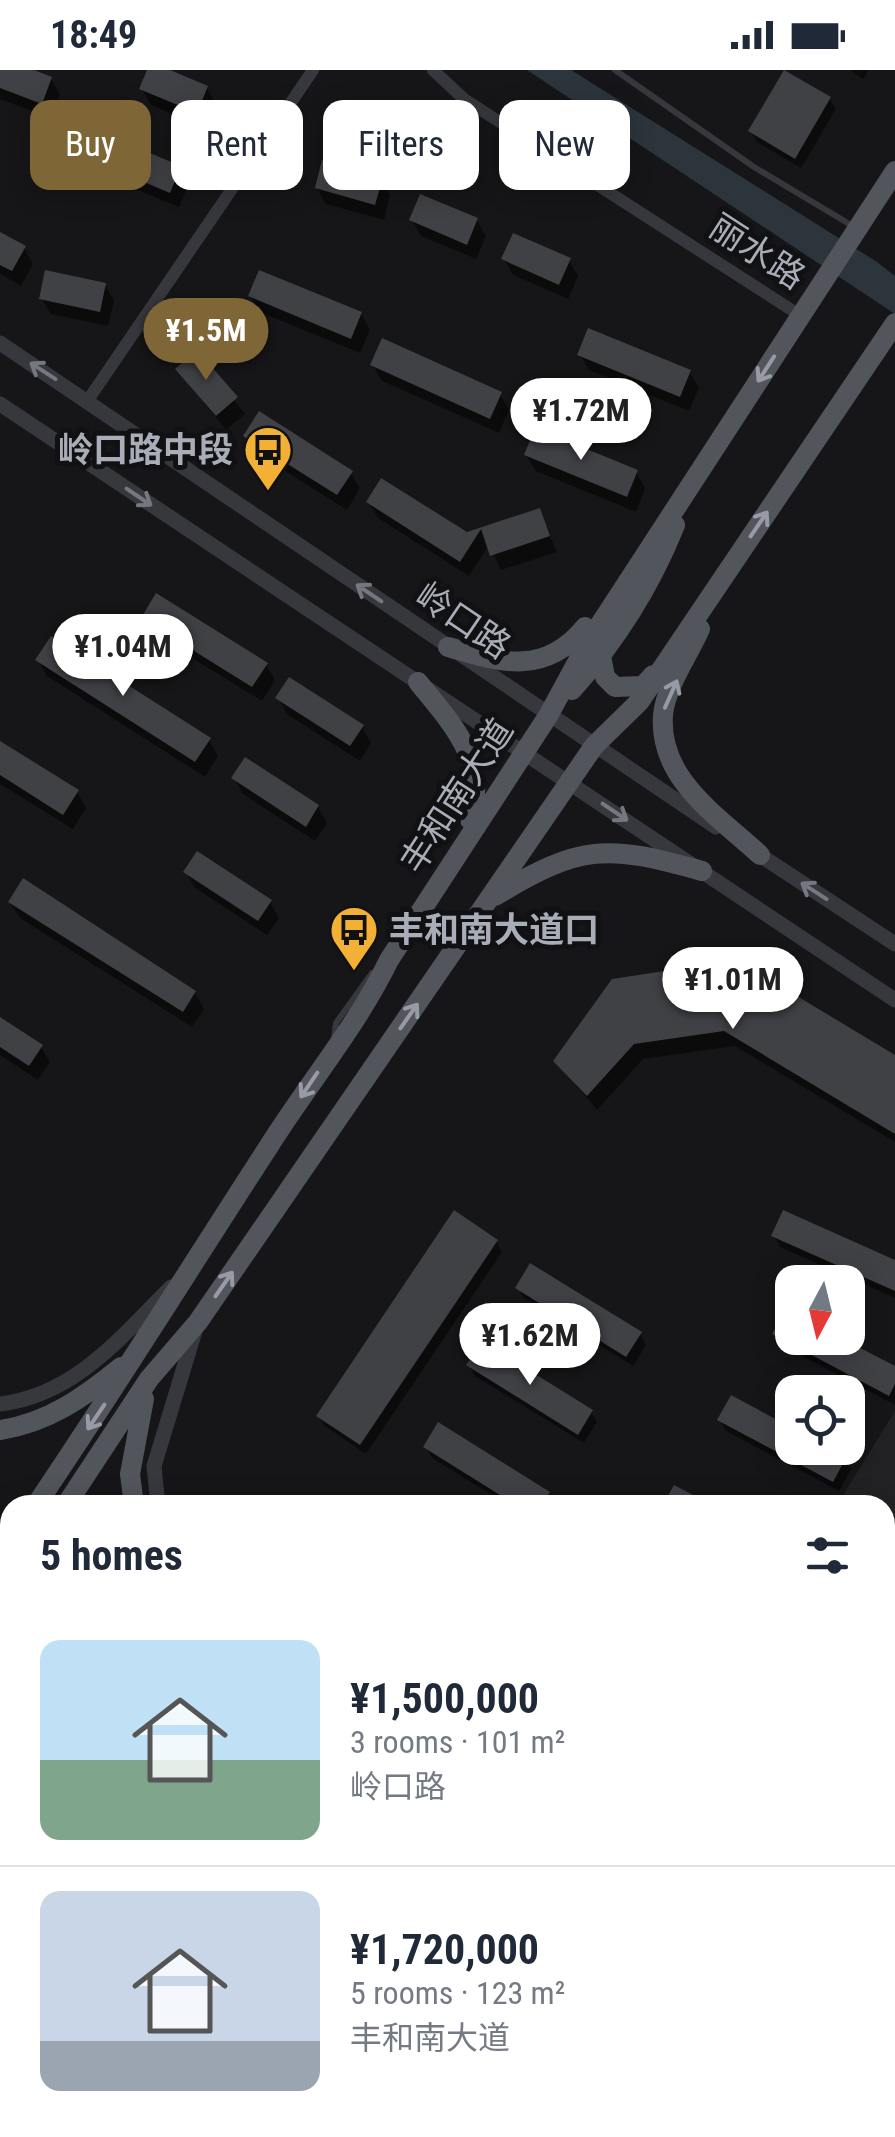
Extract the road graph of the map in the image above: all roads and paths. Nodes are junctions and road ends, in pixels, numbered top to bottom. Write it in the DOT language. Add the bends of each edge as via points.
graph roads {
  1 [pos="313,70"];
  2 [pos="433,70"];
  3 [pos="615,70"];
  4 [pos="895,170"];
  5 [pos="854,234"];
  6 [pos="801,316"];
  7 [pos="890,338"];
  8 [pos="0,343"];
  9 [pos="88,400"];
  10 [pos="0,404"];
  11 [pos="693,481"];
  12 [pos="655,540"];
  13 [pos="724,576"];
  14 [pos="612,605"];
  15 [pos="677,646"];
  16 [pos="448,647"];
  17 [pos="600,659"];
  18 [pos="418,682"];
  19 [pos="548,716"];
  20 [pos="594,746"];
  21 [pos="524,752"];
  22 [pos="570,782"];
  23 [pos="460,851"];
  24 [pos="760,856"];
  25 [pos="702,871"];
  26 [pos="489,899"];
  27 [pos="895,944"];
  28 [pos="895,1000"];
  29 [pos="188,1270"];
  30 [pos="198,1322"];
  31 [pos="139,1354"];
  32 [pos="149,1379"];
  33 [pos="0,1404"];
  34 [pos="0,1430"];
  35 [pos="43,1495"];
  36 [pos="73,1495"];
  37 [pos="133,1495"];
  38 [pos="157,1495"];
  1 -- 9 [label="street"];
  2 -- 6 [label="street, 丽水路" via="464,99"];
  3 -- 5 [label="lane"];
  4 -- 5 [label="main road, 丰和南大道"];
  5 -- 6 [label="main road, 丰和南大道"];
  6 -- 11 [label="main road, 丰和南大道, one-way"];
  13 -- 7 [label="main road, one-way"];
  9 -- 8 [label="street, 岭口路, one-way"];
  16 -- 9 [label="street, 岭口路, one-way"];
  10 -- 18 [label="street, one-way"];
  11 -- 12 [label="main road, 丰和南大道"];
  11 -- 17 [label="main road" via="660,564"];
  12 -- 14 [label="main road, 丰和南大道"];
  12 -- 16 [label="main road" via="566,650 537,660 495,661"];
  13 -- 15 [label="main road"];
  24 -- 13 [label="main road, one-way" via="676,775 666,756 662,712"];
  14 -- 17 [label="main road"];
  14 -- 19 [label="main road, 丰和南大道"];
  15 -- 17 [label="main road" via="643,686 623,690 605,677"];
  15 -- 20 [label="main road" via="640,701"];
  16 -- 19 [label="street, 岭口路"];
  17 -- 19 [label="main road"];
  18 -- 21 [label="street"];
  18 -- 23 [label="main road" via="462,736 476,772 478,796"];
  19 -- 20 [label="street, 岭口路"];
  19 -- 21 [label="main road, 丰和南大道"];
  20 -- 22 [label="main road"];
  20 -- 24 [label="street, 岭口路"];
  21 -- 22 [label="street"];
  21 -- 23 [label="main road, 丰和南大道"];
  22 -- 25 [label="street, one-way"];
  22 -- 26 [label="main road"];
  23 -- 29 [label="main road, 丰和南大道, one-way" via="371,998"];
  27 -- 24 [label="street, 岭口路, one-way"];
  25 -- 26 [label="main road" via="605,850 552,862"];
  25 -- 28 [label="street"];
  30 -- 26 [label="main road, one-way"];
  29 -- 31 [label="main road, 丰和南大道"];
  29 -- 33 [label="street" via="89,1369 30,1400"];
  30 -- 32 [label="main road"];
  30 -- 38 [label="street" via="154,1466"];
  31 -- 34 [label="main road" via="76,1402"];
  31 -- 35 [label="main road, 丰和南大道, one-way"];
  32 -- 36 [label="main road"];
  32 -- 37 [label="main road" via="135,1432"];
}
